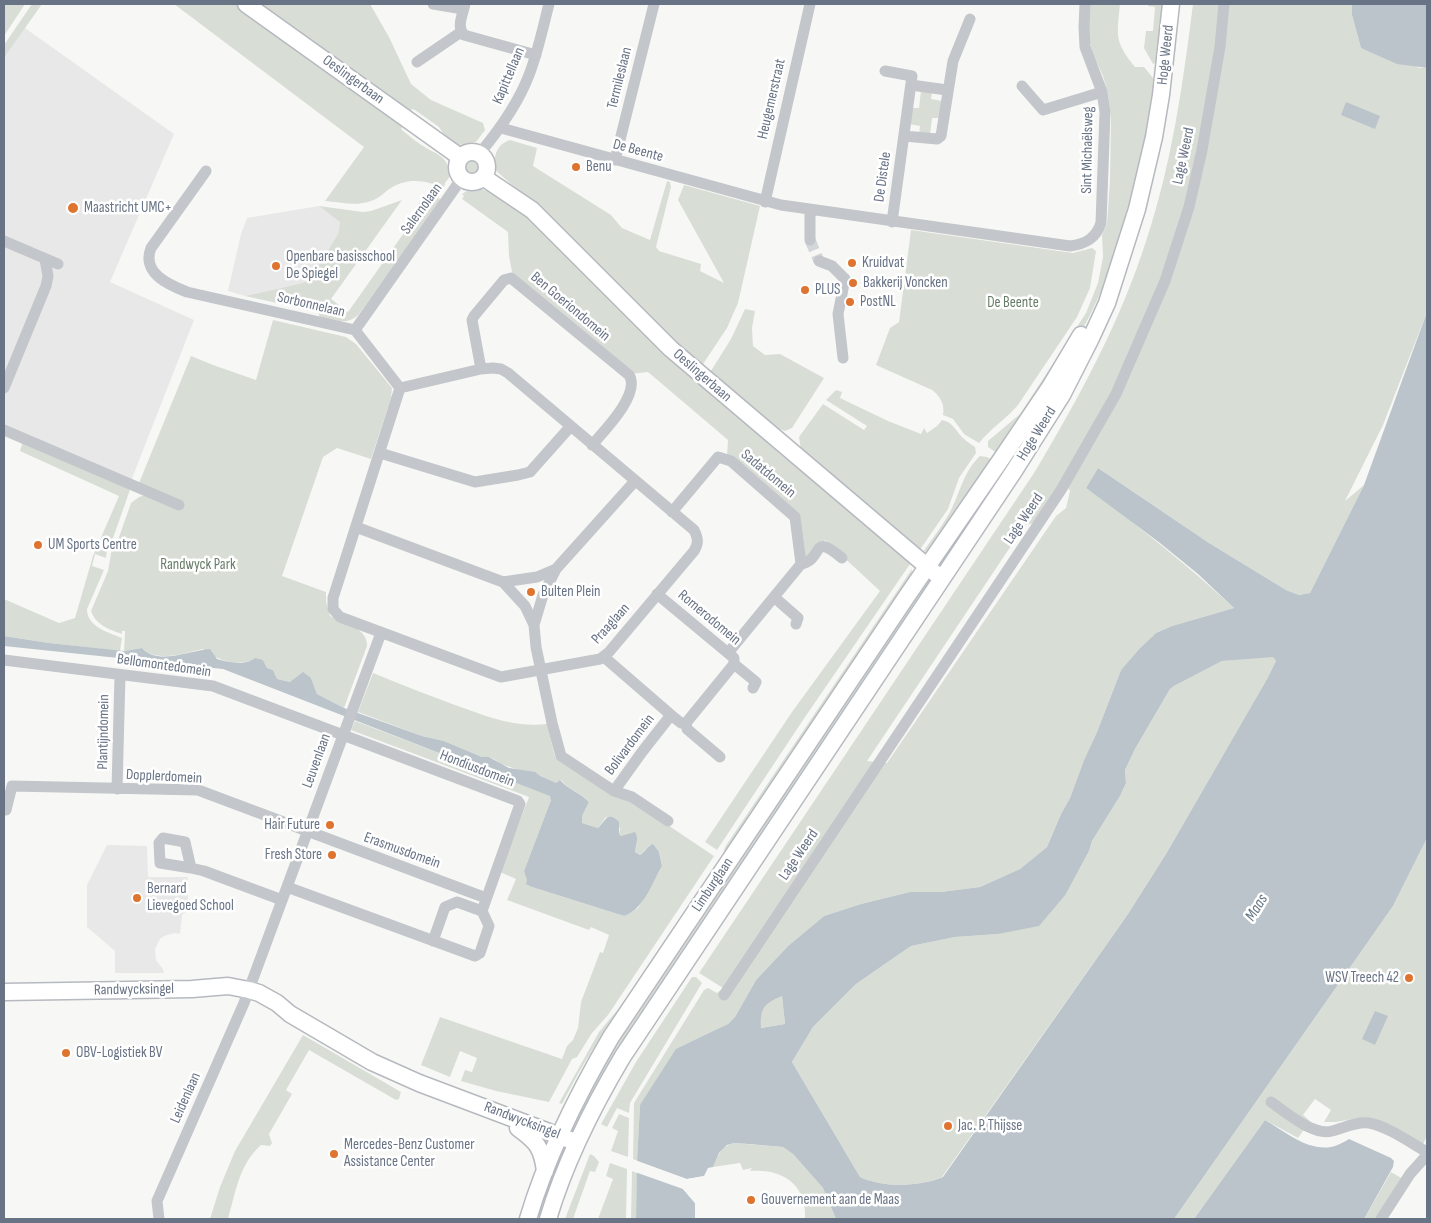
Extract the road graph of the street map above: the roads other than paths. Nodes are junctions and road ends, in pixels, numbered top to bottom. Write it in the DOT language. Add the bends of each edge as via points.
graph roads {
  1 [pos="246,4"];
  2 [pos="433,4"];
  3 [pos="549,4"];
  4 [pos="654,4"];
  5 [pos="810,4"];
  6 [pos="1085,4"];
  7 [pos="1171,4"];
  8 [pos="1224,4"];
  9 [pos="464,7"];
  10 [pos="970,19"];
  11 [pos="461,32"];
  12 [pos="536,55"];
  13 [pos="417,62"];
  14 [pos="885,71"];
  15 [pos="911,85"];
  16 [pos="1022,86"];
  17 [pos="947,90"];
  18 [pos="1102,92"];
  19 [pos="501,128"];
  20 [pos="904,136"];
  21 [pos="480,154"];
  22 [pos="460,157"];
  23 [pos="616,160"];
  24 [pos="206,171"];
  25 [pos="484,177"];
  26 [pos="462,178"];
  27 [pos="765,202"];
  28 [pos="810,210"];
  29 [pos="892,222"];
  30 [pos="1093,238"];
  31 [pos="810,240"];
  32 [pos="4,241"];
  33 [pos="45,259"];
  34 [pos="819,261"];
  35 [pos="58,264"];
  36 [pos="1114,279"];
  37 [pos="355,330"];
  38 [pos="843,358"];
  39 [pos="481,369"];
  40 [pos="4,388"];
  41 [pos="400,388"];
  42 [pos="570,427"];
  43 [pos="4,430"];
  44 [pos="592,445"];
  45 [pos="380,453"];
  46 [pos="635,482"];
  47 [pos="178,505"];
  48 [pos="672,512"];
  49 [pos="356,527"];
  50 [pos="842,558"];
  51 [pos="801,564"];
  52 [pos="928,568"];
  53 [pos="556,569"];
  54 [pos="941,579"];
  55 [pos="503,582"];
  56 [pos="657,594"];
  57 [pos="774,597"];
  58 [pos="796,624"];
  59 [pos="534,625"];
  60 [pos="381,633"];
  61 [pos="728,653"];
  62 [pos="604,657"];
  63 [pos="4,660"];
  64 [pos="734,664"];
  65 [pos="541,670"];
  66 [pos="120,675"];
  67 [pos="753,688"];
  68 [pos="671,715"];
  69 [pos="686,723"];
  70 [pos="345,729"];
  71 [pos="720,757"];
  72 [pos="117,790"];
  73 [pos="614,791"];
  74 [pos="6,810"];
  75 [pos="668,821"];
  76 [pos="307,832"];
  77 [pos="191,868"];
  78 [pos="287,887"];
  79 [pos="486,898"];
  80 [pos="282,900"];
  81 [pos="482,911"];
  82 [pos="433,941"];
  83 [pos="4,992"];
  84 [pos="77,992"];
  85 [pos="248,993"];
  86 [pos="724,995"];
  87 [pos="4,1000"];
  88 [pos="372,1062"];
  89 [pos="1271,1102"];
  90 [pos="518,1128"];
  91 [pos="558,1139"];
  92 [pos="577,1142"];
  93 [pos="1427,1154"];
  94 [pos="545,1170"];
  95 [pos="159,1219"];
  96 [pos="528,1219"];
  97 [pos="548,1219"];
  98 [pos="1381,1219"];
  1 -- 22 [label="main road, Oeslingerbaan"];
  2 -- 9 [label="street"];
  3 -- 12 [label="street, Kapittellaan"];
  4 -- 23 [label="street, Termileslaan"];
  5 -- 27 [label="street, Heugemerstraat"];
  6 -- 18 [label="street, Sint Michaëlsweg" via="1086,47"];
  7 -- 36 [label="main road, Hoge Weerd" via="1154,137 1133,222"];
  8 -- 86 [label="street, Lage Weerd" via="1220,47 1189,207 1165,281 1116,394 1056,498"];
  9 -- 11 [label="street"];
  10 -- 17 [label="street, De Distele" via="953,61"];
  11 -- 12 [label="street"];
  11 -- 13 [label="street"];
  12 -- 19 [label="street, Kapittellaan" via="524,87"];
  14 -- 15 [label="street" via="912,76"];
  15 -- 17 [label="street"];
  15 -- 20 [label="street, De Distele"];
  16 -- 18 [label="street" via="1043,110"];
  17 -- 20 [label="street, De Distele" via="941,136 937,139"];
  18 -- 30 [label="street, Sint Michaëlsweg" via="1106,122 1102,216"];
  19 -- 21 [label="street, Kapittellaan"];
  19 -- 23 [label="street, De Beente"];
  20 -- 29 [label="street, De Distele"];
  21 -- 22 [label="main road" via="470,151"];
  21 -- 25 [label="main road" via="485,158 488,169"];
  22 -- 26 [label="main road" via="457,169"];
  23 -- 27 [label="street, De Beente"];
  24 -- 37 [label="street, Sorbonnelaan" via="153,244 148,256 151,269 162,280 187,292"];
  25 -- 26 [label="main road" via="472,182"];
  25 -- 52 [label="main road, Oeslingerbaan" via="532,210 654,333"];
  26 -- 37 [label="street, Salernolaan"];
  27 -- 28 [label="street, De Beente"];
  28 -- 29 [label="street, De Beente"];
  28 -- 31 [label="street"];
  29 -- 30 [label="street, De Beente" via="1070,246"];
  32 -- 33 [label="street"];
  33 -- 35 [label="street"];
  33 -- 40 [label="street" via="46,286"];
  34 -- 38 [label="street" via="832,266 845,279 838,314"];
  36 -- 52 [label="main road, Hoge Weerd" via="1050,387"];
  36 -- 54 [label="main road, Hoge Weerd" via="1095,330 1054,409"];
  37 -- 41 [label="street, Sorbonnelaan"];
  39 -- 41 [label="street, Praaglaan"];
  39 -- 42 [label="street, Praaglaan" via="505,371"];
  39 -- 44 [label="street, Ben Goeriondomein" via="472,320 504,280 512,278 632,380 630,395"];
  41 -- 45 [label="street, Praaglaan"];
  42 -- 44 [label="street, Praaglaan"];
  42 -- 45 [label="street" via="530,472 475,482"];
  43 -- 47 [label="street"];
  44 -- 46 [label="street, Praaglaan"];
  45 -- 49 [label="street, Praaglaan"];
  46 -- 48 [label="street, Praaglaan"];
  46 -- 53 [label="street"];
  48 -- 51 [label="street, Sadatdomein" via="718,457 731,461 795,516"];
  48 -- 56 [label="street, Praaglaan" via="694,530 698,541 694,551"];
  49 -- 55 [label="street"];
  49 -- 60 [label="street, Praaglaan" via="333,598 333,609 340,617"];
  50 -- 51 [label="street" via="824,546 807,563"];
  51 -- 57 [label="street"];
  52 -- 54 [label="main road, Oeslingerbaan"];
  52 -- 91 [label="main road, Limburglaan" via="611,1037"];
  53 -- 55 [label="street" via="537,577"];
  53 -- 59 [label="street" via="543,595"];
  54 -- 92 [label="main road, Limburglaan" via="643,1024 608,1081"];
  55 -- 59 [label="street" via="525,606"];
  56 -- 61 [label="street, Romerodomein"];
  56 -- 62 [label="street, Praaglaan"];
  57 -- 58 [label="street" via="798,618"];
  57 -- 61 [label="street"];
  59 -- 65 [label="street, Bolivardomein"];
  60 -- 65 [label="street, Praaglaan" via="501,677"];
  60 -- 70 [label="street, Leuvenlaan"];
  61 -- 64 [label="street, Romerodomein" via="734,658"];
  62 -- 65 [label="street, Praaglaan"];
  62 -- 68 [label="street"];
  63 -- 66 [label="street, Bellomontedomein"];
  64 -- 67 [label="street" via="756,682"];
  64 -- 69 [label="street, Romerodomein"];
  65 -- 73 [label="street, Bolivardomein" via="561,756"];
  66 -- 70 [label="street, Bellomontedomein" via="213,686"];
  66 -- 72 [label="street, Plantijndomein"];
  68 -- 69 [label="street"];
  68 -- 73 [label="street, Bolivardomein"];
  69 -- 71 [label="street" via="687,729"];
  70 -- 76 [label="street, Leuvenlaan"];
  70 -- 79 [label="street, Hondiusdomein" via="518,801 520,804"];
  72 -- 74 [label="street, Dopplerdomein" via="12,786"];
  72 -- 76 [label="street, Dopplerdomein" via="198,790"];
  73 -- 75 [label="street" via="632,797"];
  76 -- 78 [label="street, Leuvenlaan"];
  76 -- 79 [label="street, Erasmusdomein"];
  77 -- 80 [label="street"];
  78 -- 80 [label="street, Leuvenlaan"];
  78 -- 82 [label="street"];
  79 -- 81 [label="street, Hondiusdomein"];
  80 -- 85 [label="street, Leuvenlaan"];
  81 -- 82 [label="street" via="457,902 446,907"];
  81 -- 82 [label="street" via="489,926 480,953 475,956"];
  83 -- 84 [label="main road, Randwycksingel"];
  84 -- 85 [label="main road, Randwycksingel" via="192,989"];
  84 -- 87 [label="main road, Randwycksingel"];
  85 -- 88 [label="main road, Randwycksingel"];
  85 -- 95 [label="street, Leidenlaan" via="157,1201"];
  88 -- 90 [label="main road, Randwycksingel" via="417,1089"];
  88 -- 91 [label="main road, Randwycksingel"];
  89 -- 93 [label="street" via="1321,1132 1370,1123"];
  90 -- 91 [label="main road, Randwycksingel"];
  90 -- 94 [label="main road" via="537,1143"];
  91 -- 92 [label="main road, Randwycksingel"];
  91 -- 94 [label="main road, Limburglaan"];
  92 -- 97 [label="main road, Limburglaan"];
  93 -- 98 [label="street"];
  94 -- 96 [label="main road, Limburglaan"];
}
